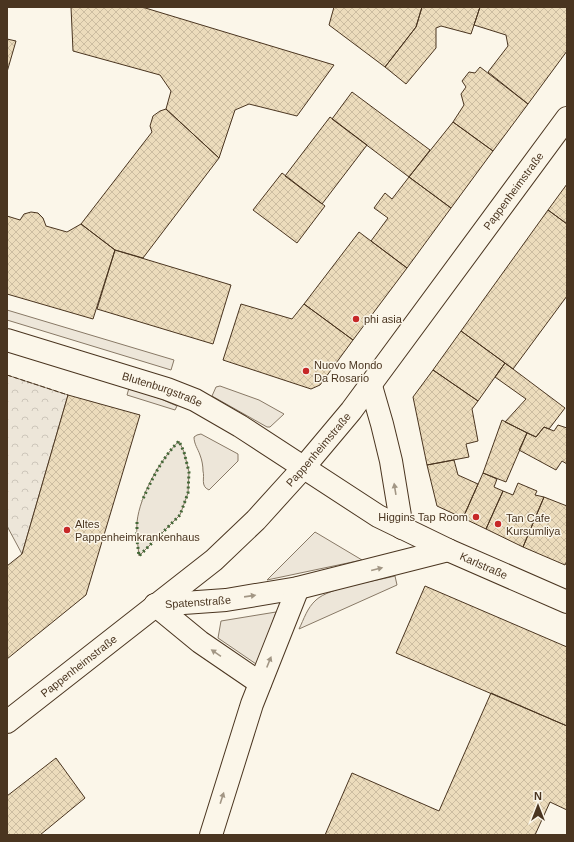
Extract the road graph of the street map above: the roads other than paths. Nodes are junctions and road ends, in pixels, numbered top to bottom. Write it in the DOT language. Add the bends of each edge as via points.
graph roads {
  1 [pos="567,118"];
  2 [pos="7,340"];
  3 [pos="370,386"];
  4 [pos="304,467"];
  5 [pos="402,528"];
  6 [pos="448,550"];
  7 [pos="298,588"];
  8 [pos="567,602"];
  9 [pos="155,605"];
  10 [pos="260,683"];
  11 [pos="7,722"];
  12 [pos="210,835"];
  1 -- 3 [label="street, Pappenheimstraße"];
  2 -- 4 [label="street, Blutenburgstraße" via="195,400"];
  3 -- 4 [label="street, Pappenheimstraße"];
  5 -- 3 [label="street, one-way" via="391,461"];
  4 -- 5 [label="street, Karlstraße" via="367,509"];
  4 -- 9 [label="street, Pappenheimstraße" via="256,520 214,560"];
  5 -- 6 [label="street, Karlstraße"];
  7 -- 6 [label="street, Spatenstraße, one-way"];
  6 -- 8 [label="street, Karlstraße"];
  9 -- 7 [label="street, Spatenstraße, one-way" via="226,600"];
  10 -- 7 [label="street, one-way"];
  10 -- 9 [label="street, Spatenstraße, one-way" via="200,642"];
  9 -- 11 [label="street, Pappenheimstraße"];
  12 -- 10 [label="street, one-way"];
}
